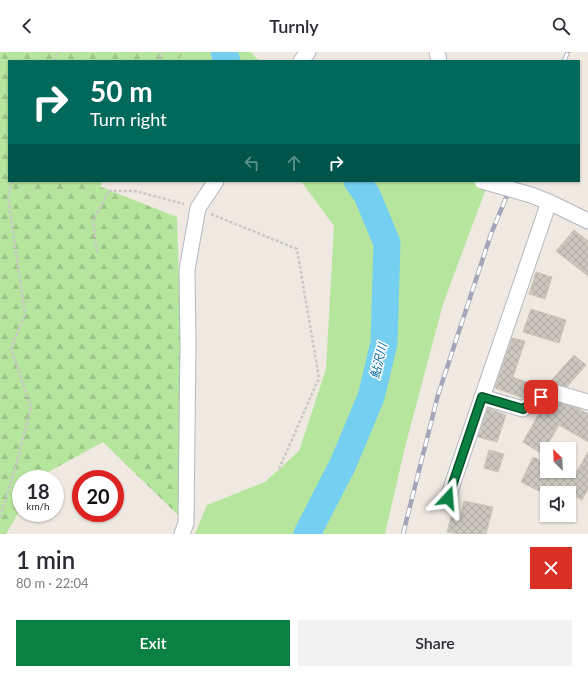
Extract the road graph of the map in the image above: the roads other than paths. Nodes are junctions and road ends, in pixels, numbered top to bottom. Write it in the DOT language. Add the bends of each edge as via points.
graph roads {
  1 [pos="308,52"];
  2 [pos="302,60"];
  3 [pos="215,182"];
  4 [pos="486,182"];
  5 [pos="549,202"];
  6 [pos="588,220"];
  7 [pos="482,397"];
  8 [pos="588,402"];
  9 [pos="448,498"];
  10 [pos="182,534"];
  1 -- 2 [label="street"];
  3 -- 10 [label="street" via="198,208 187,270 186,523"];
  4 -- 5 [label="street, bridge"];
  5 -- 6 [label="street"];
  5 -- 7 [label="street"];
  7 -- 8 [label="street" via="523,409 550,391"];
  7 -- 9 [label="street"];
}
